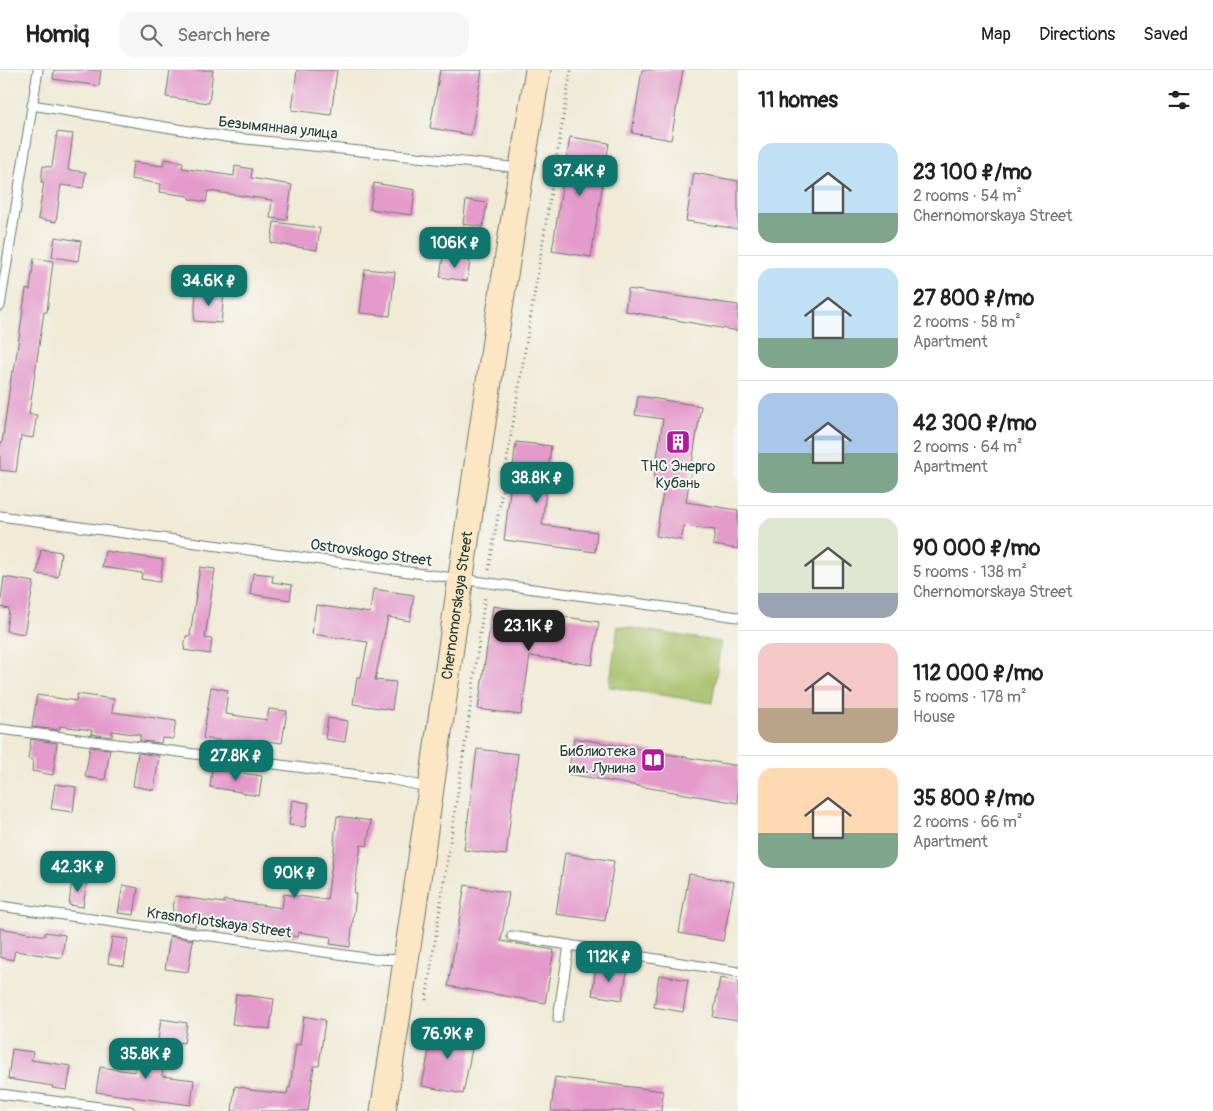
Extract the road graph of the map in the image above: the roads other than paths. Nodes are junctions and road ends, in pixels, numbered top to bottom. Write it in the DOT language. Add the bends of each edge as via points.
graph roads {
  1 [pos="38,70"];
  2 [pos="538,70"];
  3 [pos="32,105"];
  4 [pos="521,168"];
  5 [pos="0,306"];
  6 [pos="0,516"];
  7 [pos="460,579"];
  8 [pos="738,617"];
  9 [pos="0,729"];
  10 [pos="431,788"];
  11 [pos="0,906"];
  12 [pos="512,936"];
  13 [pos="570,945"];
  14 [pos="406,960"];
  15 [pos="738,972"];
  16 [pos="558,1018"];
  17 [pos="0,1094"];
  18 [pos="130,1111"];
  19 [pos="383,1111"];
  1 -- 3 [label="lane"];
  2 -- 4 [label="main road, Chernomorskaya Street"];
  3 -- 4 [label="lane, Безымянная улица" via="226,137"];
  3 -- 5 [label="lane"];
  4 -- 7 [label="main road, Chernomorskaya Street"];
  6 -- 7 [label="lane, Ostrovskogo Street"];
  7 -- 8 [label="lane, Ostrovskogo Street"];
  7 -- 10 [label="main road, Chernomorskaya Street"];
  9 -- 10 [label="lane" via="390,779"];
  10 -- 14 [label="main road, Chernomorskaya Street"];
  11 -- 14 [label="lane, Krasnoflotskaya Street"];
  12 -- 13 [label="lane"];
  13 -- 15 [label="lane"];
  13 -- 16 [label="lane"];
  14 -- 19 [label="main road, Chernomorskaya Street"];
  17 -- 18 [label="lane"];
}
